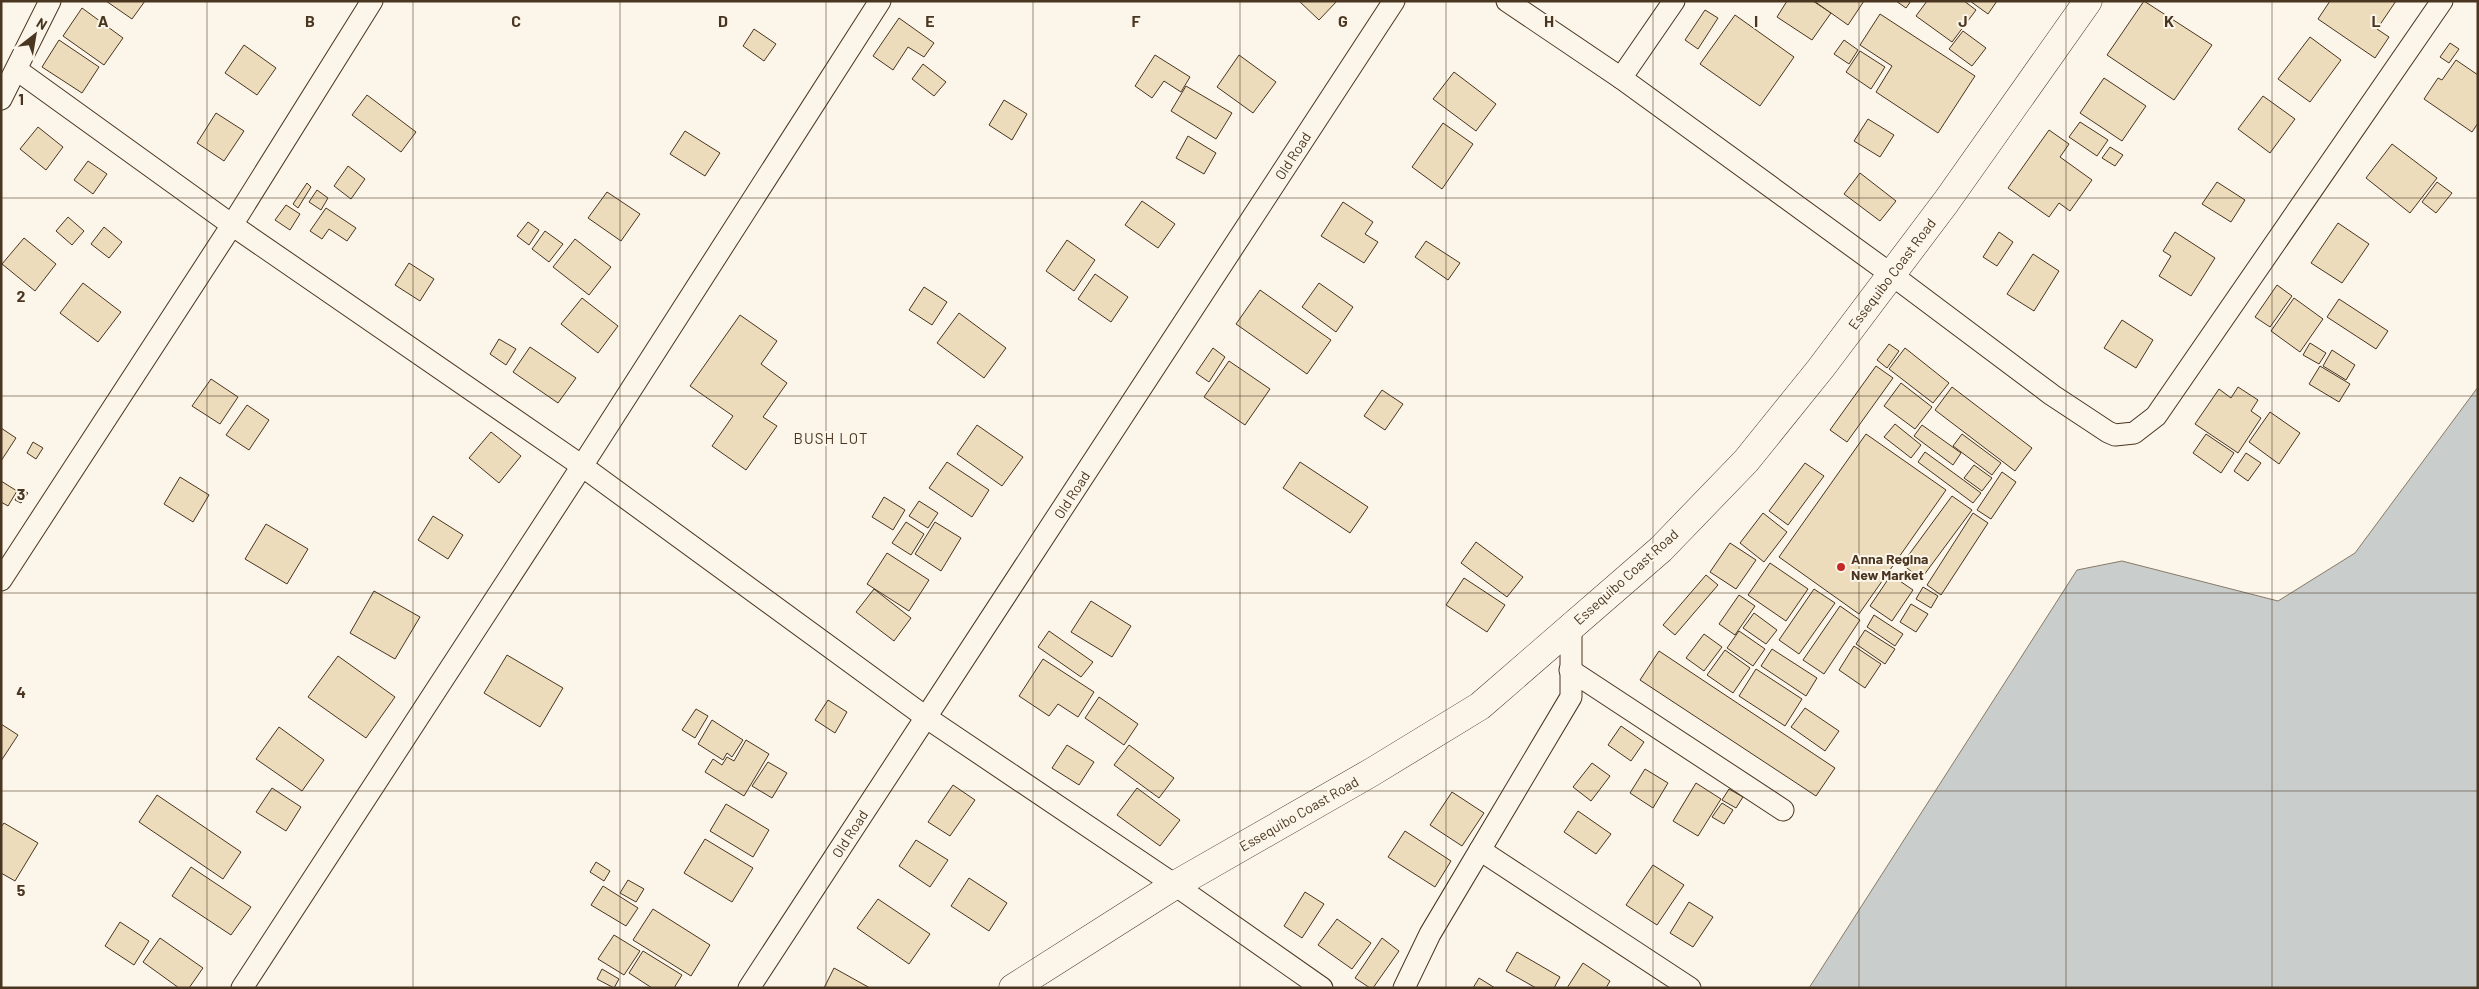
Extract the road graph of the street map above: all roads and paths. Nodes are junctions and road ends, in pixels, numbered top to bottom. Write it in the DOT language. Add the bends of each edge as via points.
graph roads {
  1 [pos="50,1"];
  2 [pos="372,1"];
  3 [pos="880,1"];
  4 [pos="1394,1"];
  5 [pos="1507,1"];
  6 [pos="1674,1"];
  7 [pos="2088,1"];
  8 [pos="2442,1"];
  9 [pos="17,70"];
  10 [pos="1621,78"];
  11 [pos="1,99"];
  12 [pos="232,226"];
  13 [pos="1892,275"];
  14 [pos="582,466"];
  15 [pos="1,580"];
  16 [pos="1570,628"];
  17 [pos="1570,670"];
  18 [pos="927,718"];
  19 [pos="1783,810"];
  20 [pos="1480,850"];
  21 [pos="1175,885"];
  22 [pos="242,988"];
  23 [pos="749,988"];
  24 [pos="1013,988"];
  25 [pos="1322,988"];
  26 [pos="1404,988"];
  27 [pos="1690,988"];
  1 -- 9 [label="street"];
  2 -- 12 [label="street"];
  3 -- 14 [label="street"];
  4 -- 18 [label="street, Old Road"];
  5 -- 10 [label="street"];
  6 -- 10 [label="street"];
  7 -- 13 [label="main road, Essequibo Coast Road"];
  8 -- 13 [label="street" via="2156,416 2134,433 2114,435 2052,396"];
  9 -- 11 [label="street"];
  9 -- 12 [label="street"];
  10 -- 13 [label="street"];
  12 -- 14 [label="street"];
  12 -- 15 [label="street"];
  13 -- 16 [label="main road, Essequibo Coast Road" via="1746,460 1661,549"];
  14 -- 18 [label="street"];
  14 -- 22 [label="street"];
  16 -- 17 [label="street"];
  16 -- 21 [label="main road, Essequibo Coast Road" via="1480,706"];
  17 -- 19 [label="street"];
  17 -- 20 [label="street" via="1570,697"];
  18 -- 21 [label="street"];
  18 -- 23 [label="street, Old Road"];
  20 -- 26 [label="street" via="1430,934"];
  20 -- 27 [label="street"];
  21 -- 24 [label="main road, Essequibo Coast Road"];
  21 -- 25 [label="street"];
}
